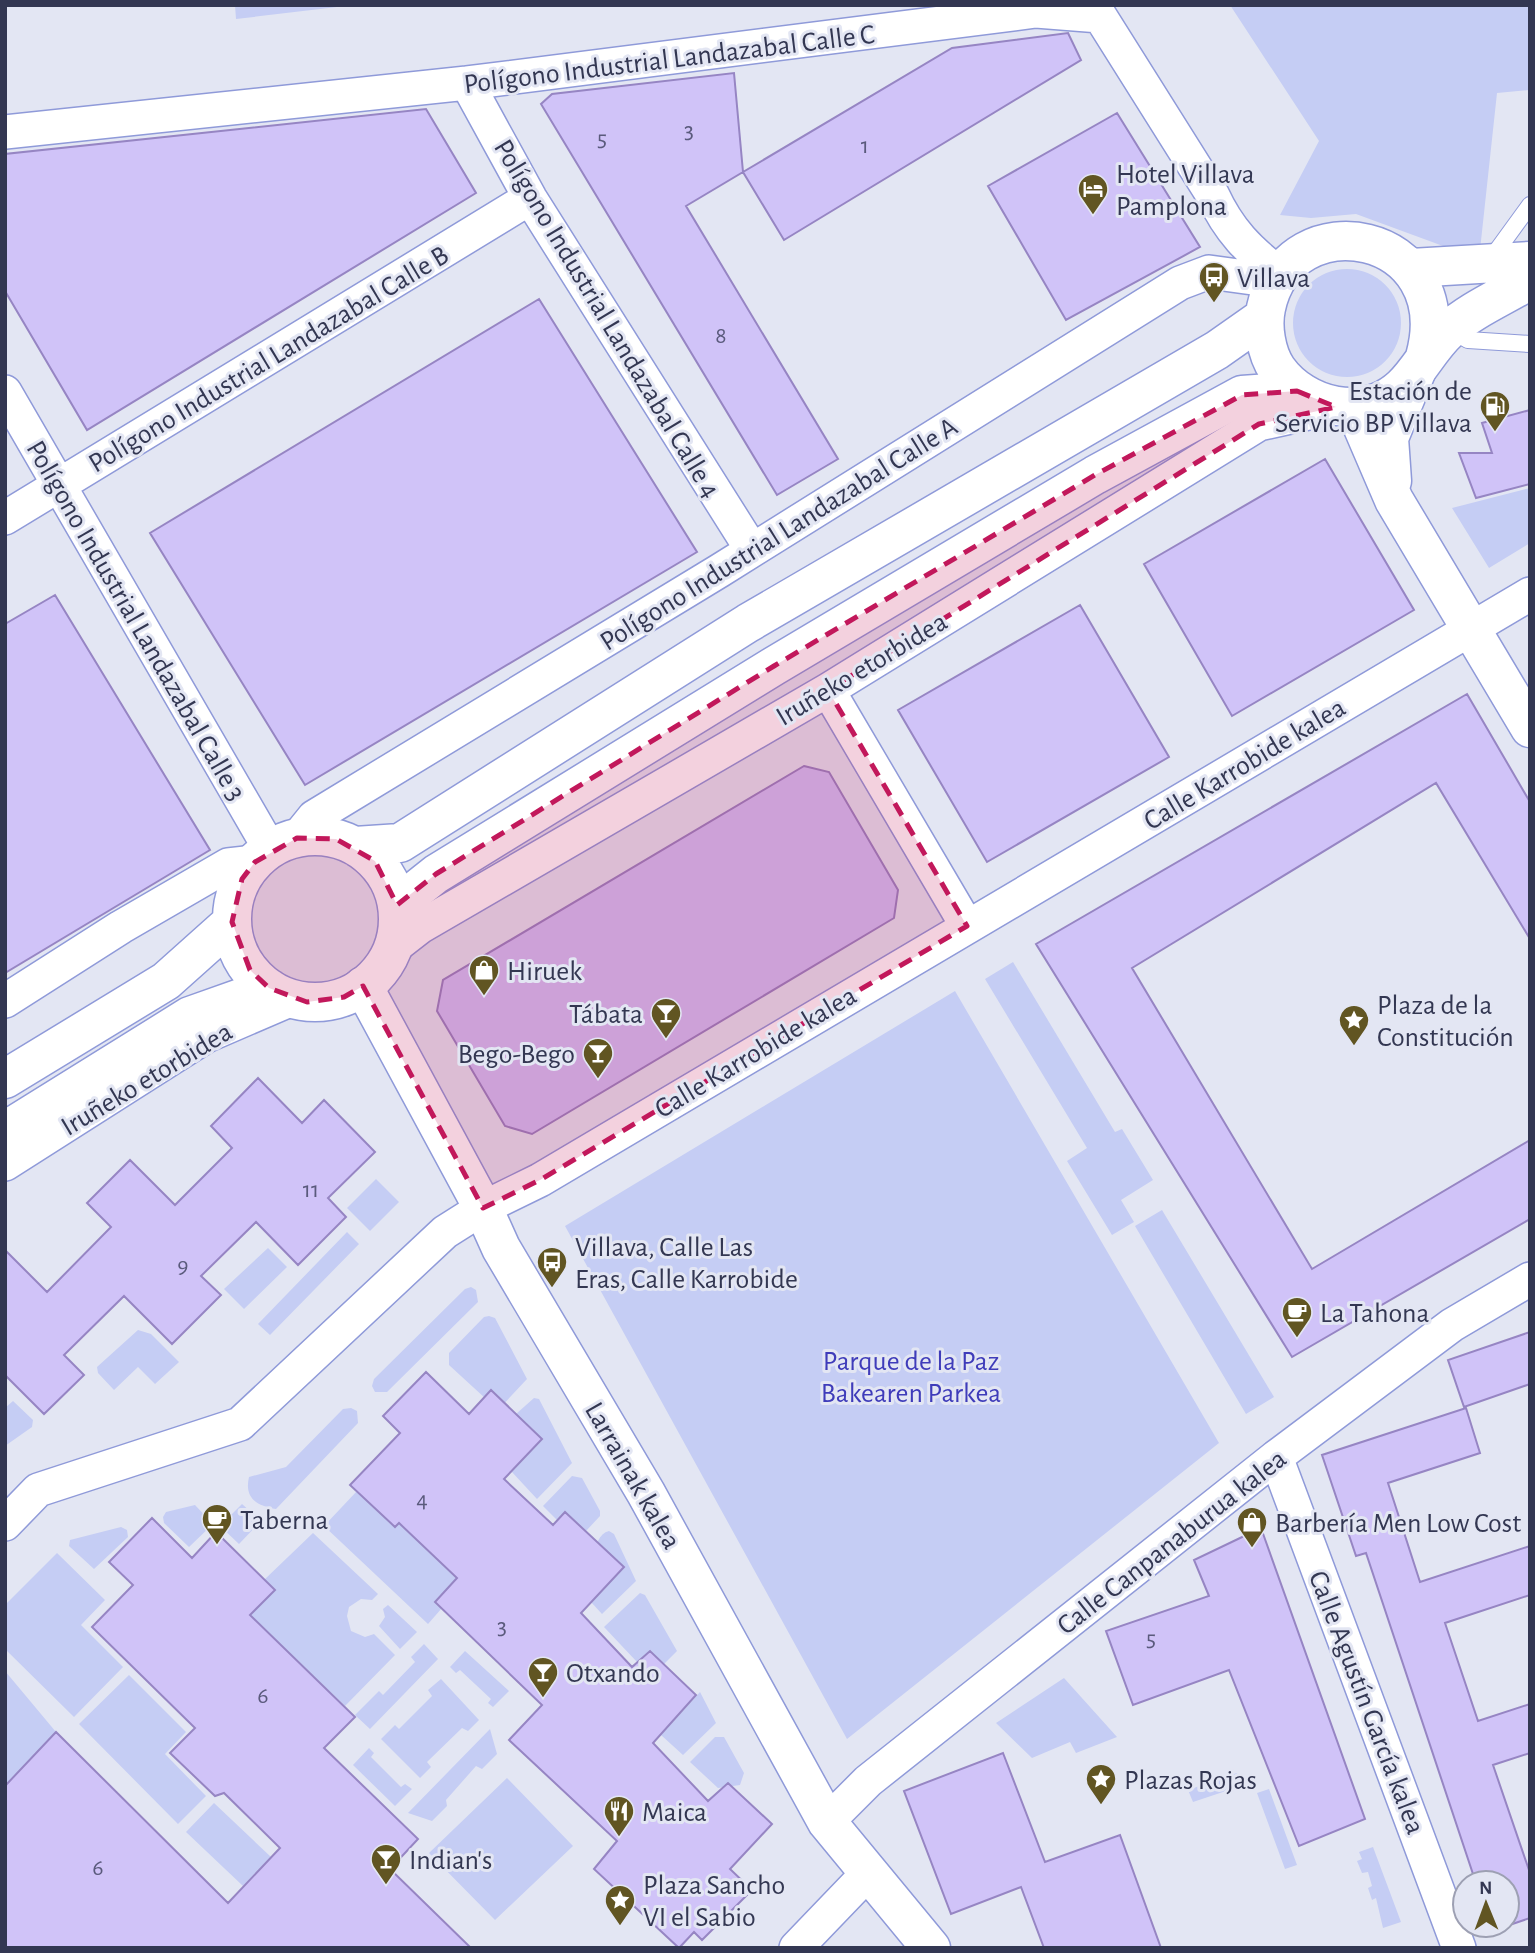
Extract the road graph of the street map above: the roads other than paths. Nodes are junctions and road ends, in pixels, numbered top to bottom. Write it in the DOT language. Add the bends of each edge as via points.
graph roads {
  1 [pos="467,83"];
  2 [pos="5,132"];
  3 [pos="530,198"];
  4 [pos="1530,205"];
  5 [pos="1530,261"];
  6 [pos="1486,266"];
  7 [pos="1411,268"];
  8 [pos="1278,278"];
  9 [pos="1530,280"];
  10 [pos="1264,317"];
  11 [pos="1449,329"];
  12 [pos="1530,344"];
  13 [pos="1421,364"];
  14 [pos="1297,391"];
  15 [pos="5,392"];
  16 [pos="1345,407"];
  17 [pos="59,486"];
  18 [pos="1394,500"];
  19 [pos="5,518"];
  20 [pos="752,550"];
  21 [pos="1530,594"];
  22 [pos="1471,629"];
  23 [pos="828,691"];
  24 [pos="1530,728"];
  25 [pos="355,845"];
  26 [pos="274,849"];
  27 [pos="397,905"];
  28 [pos="232,922"];
  29 [pos="967,926"];
  30 [pos="393,948"];
  31 [pos="363,986"];
  32 [pos="280,993"];
  33 [pos="5,1000"];
  34 [pos="5,1079"];
  35 [pos="5,1131"];
  36 [pos="5,1164"];
  37 [pos="483,1208"];
  38 [pos="1530,1279"];
  39 [pos="1276,1457"];
  40 [pos="5,1524"];
  41 [pos="827,1822"];
  42 [pos="869,1872"];
  43 [pos="796,1948"];
  44 [pos="931,1948"];
  45 [pos="1459,1948"];
  1 -- 2 [label="street, Polígono Industrial Landazabal Calle C"];
  1 -- 3 [label="street, Polígono Industrial Landazabal Calle 4"];
  1 -- 8 [label="street, Polígono Industrial Landazabal Calle C" via="1036,11 1100,16 1221,213 1248,250"];
  3 -- 17 [label="street, Polígono Industrial Landazabal Calle B"];
  3 -- 20 [label="street, Polígono Industrial Landazabal Calle 4"];
  4 -- 6 [label="lane"];
  5 -- 6 [label="main road"];
  6 -- 7 [label="main road"];
  7 -- 8 [label="main road" via="1374,244 1337,241 1308,250"];
  7 -- 13 [label="main road" via="1430,311 1431,335"];
  8 -- 10 [label="main road"];
  8 -- 20 [label="street, Polígono Industrial Landazabal Calle A" via="1209,272 1180,283"];
  9 -- 11 [label="main road"];
  10 -- 14 [label="main road" via="1267,348 1276,368"];
  10 -- 25 [label="main road" via="1217,350 748,623 400,843"];
  11 -- 12 [label="lane" via="1468,340"];
  11 -- 13 [label="main road"];
  13 -- 16 [label="main road" via="1400,389 1379,401"];
  13 -- 18 [label="main road" via="1389,438"];
  14 -- 16 [label="main road"];
  14 -- 27 [label="main road, Iruñeko etorbidea" via="1242,395 1095,475 436,874"];
  15 -- 17 [label="street, Polígono Industrial Landazabal Calle 3"];
  16 -- 18 [label="main road"];
  16 -- 23 [label="street, Iruñeko etorbidea" via="1259,424"];
  17 -- 19 [label="street, Polígono Industrial Landazabal Calle B"];
  17 -- 26 [label="street, Polígono Industrial Landazabal Calle 3"];
  18 -- 22 [label="main road"];
  20 -- 26 [label="street, Polígono Industrial Landazabal Calle A" via="314,817"];
  21 -- 22 [label="street, Calle Karrobide kalea"];
  22 -- 24 [label="main road"];
  22 -- 29 [label="street, Calle Karrobide kalea"];
  23 -- 29 [label="street"];
  23 -- 30 [label="street, Iruñeko etorbidea" via="432,920"];
  25 -- 26 [label="main road" via="326,837"];
  25 -- 27 [label="main road" via="390,881"];
  26 -- 28 [label="main road" via="242,879"];
  26 -- 33 [label="street" via="228,865"];
  27 -- 30 [label="main road"];
  28 -- 32 [label="main road" via="237,947 250,970"];
  28 -- 34 [label="main road" via="166,981"];
  29 -- 37 [label="street, Calle Karrobide kalea" via="540,1180"];
  30 -- 31 [label="main road" via="380,971"];
  31 -- 32 [label="main road" via="344,997 322,1001"];
  31 -- 37 [label="main road, Larrainak kalea"];
  32 -- 35 [label="main road, Iruñeko etorbidea" via="190,1016"];
  32 -- 36 [label="street, Iruñeko etorbidea"];
  37 -- 40 [label="street, Calle Karrobide kalea" via="445,1232 240,1424 38,1490"];
  37 -- 41 [label="main road, Larrainak kalea" via="501,1248 646,1493"];
  38 -- 39 [label="street, Calle Canpanaburua kalea" via="1452,1325"];
  39 -- 41 [label="street, Calle Canpanaburua kalea" via="868,1782"];
  39 -- 45 [label="street, Calle Agustín García kalea"];
  41 -- 42 [label="main road, Larrainak kalea"];
  42 -- 43 [label="street"];
  42 -- 44 [label="main road, Larrainak kalea"];
}
